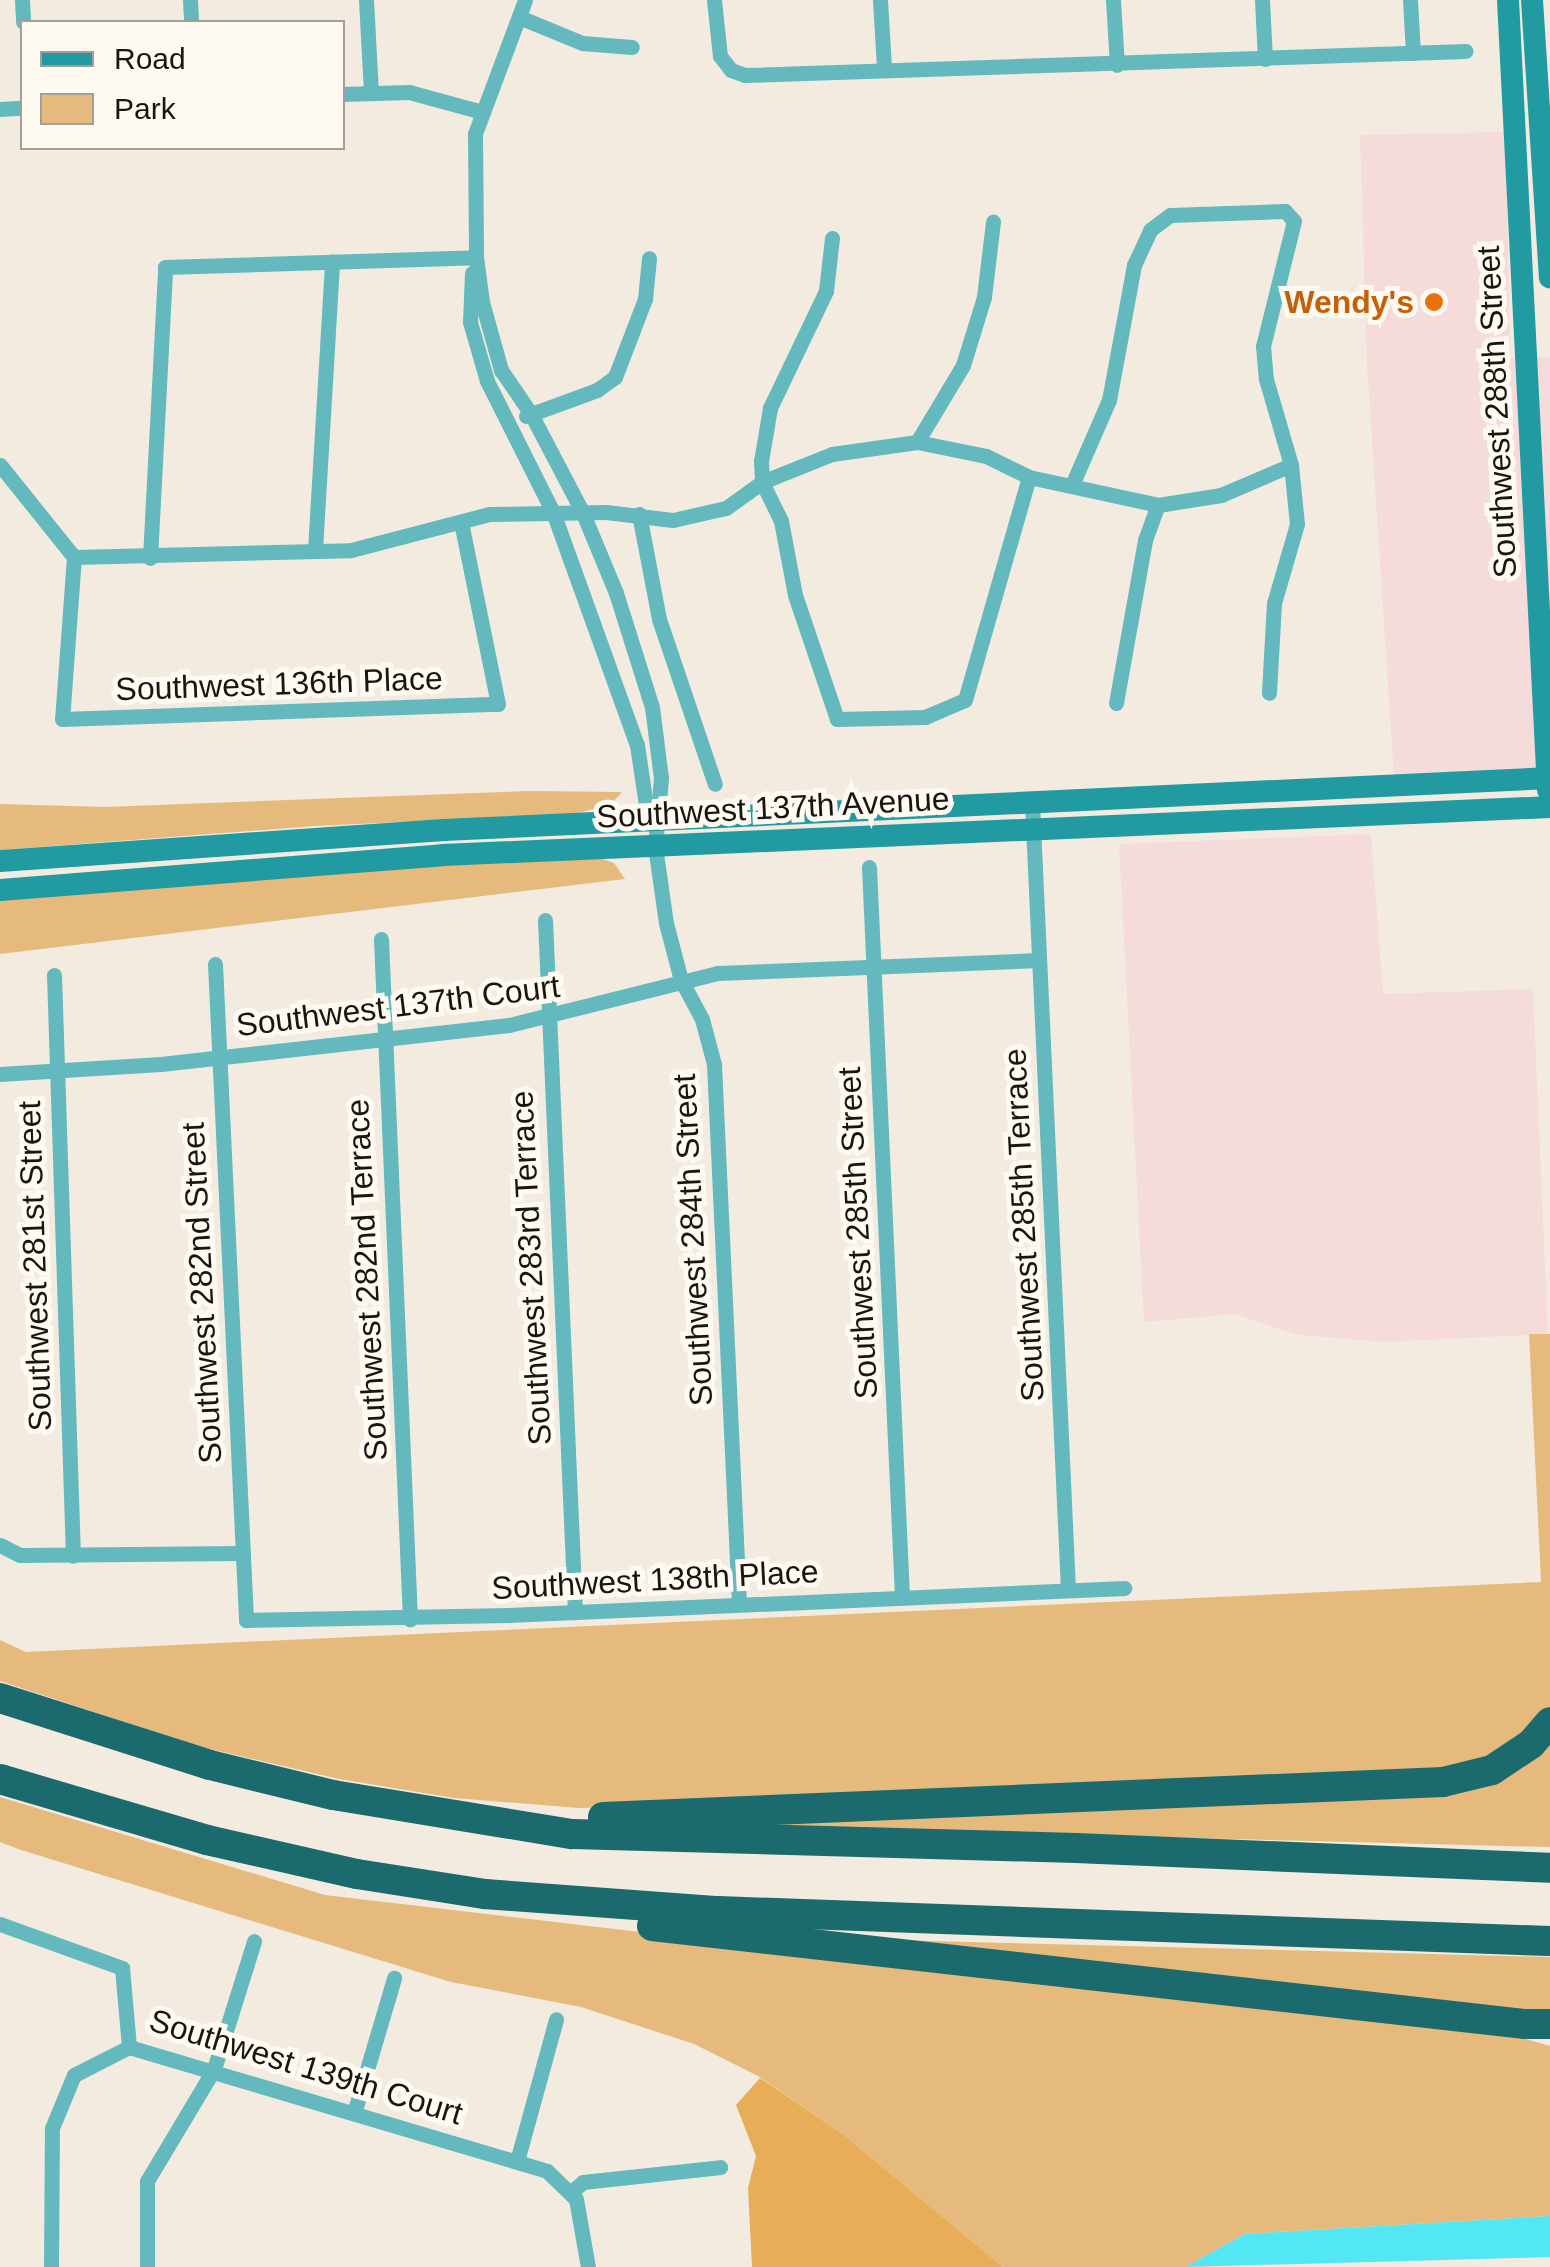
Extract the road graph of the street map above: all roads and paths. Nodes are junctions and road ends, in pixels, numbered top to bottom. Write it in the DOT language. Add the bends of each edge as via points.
graph roads {
  1 [pos="366,0"];
  2 [pos="525,0"];
  3 [pos="714,0"];
  4 [pos="880,0"];
  5 [pos="1114,0"];
  6 [pos="1262,0"];
  7 [pos="1410,0"];
  8 [pos="1508,0"];
  9 [pos="1532,0"];
  10 [pos="519,17"];
  11 [pos="632,46"];
  12 [pos="1466,50"];
  13 [pos="1413,53"];
  14 [pos="1265,59"];
  15 [pos="1116,66"];
  16 [pos="884,68"];
  17 [pos="372,93"];
  18 [pos="345,94"];
  19 [pos="1546,111"];
  20 [pos="482,112"];
  21 [pos="1547,135"];
  22 [pos="993,222"];
  23 [pos="832,238"];
  24 [pos="476,257"];
  25 [pos="649,258"];
  26 [pos="332,262"];
  27 [pos="1550,277"];
  28 [pos="531,414"];
  29 [pos="509,425"];
  30 [pos="918,442"];
  31 [pos="1290,464"];
  32 [pos="0,465"];
  33 [pos="1029,477"];
  34 [pos="762,482"];
  35 [pos="1072,486"];
  36 [pos="1158,505"];
  37 [pos="582,511"];
  38 [pos="553,512"];
  39 [pos="639,514"];
  40 [pos="461,522"];
  41 [pos="315,550"];
  42 [pos="74,557"];
  43 [pos="150,558"];
  44 [pos="1268,693"];
  45 [pos="1116,703"];
  46 [pos="1549,778"];
  47 [pos="716,784"];
  48 [pos="1032,802"];
  49 [pos="1317,804"];
  50 [pos="1550,808"];
  51 [pos="1550,820"];
  52 [pos="656,822"];
  53 [pos="1033,828"];
  54 [pos="655,846"];
  55 [pos="0,861"];
  56 [pos="869,867"];
  57 [pos="0,890"];
  58 [pos="545,920"];
  59 [pos="381,939"];
  60 [pos="1039,960"];
  61 [pos="215,964"];
  62 [pos="874,968"];
  63 [pos="54,975"];
  64 [pos="682,980"];
  65 [pos="547,1019"];
  66 [pos="383,1038"];
  67 [pos="219,1057"];
  68 [pos="56,1071"];
  69 [pos="0,1074"];
  70 [pos="0,1545"];
  71 [pos="242,1553"];
  72 [pos="73,1556"];
  73 [pos="1124,1588"];
  74 [pos="1068,1589"];
  75 [pos="902,1596"];
  76 [pos="738,1604"];
  77 [pos="575,1612"];
  78 [pos="410,1619"];
  79 [pos="246,1620"];
  80 [pos="0,1698"];
  81 [pos="1550,1722"];
  82 [pos="0,1779"];
  83 [pos="386,1805"];
  84 [pos="1550,1868"];
  85 [pos="563,1902"];
  86 [pos="0,1924"];
  87 [pos="254,1941"];
  88 [pos="1550,1942"];
  89 [pos="394,1978"];
  90 [pos="556,2019"];
  91 [pos="1541,2028"];
  92 [pos="129,2046"];
  93 [pos="214,2069"];
  94 [pos="355,2110"];
  95 [pos="517,2161"];
  96 [pos="720,2167"];
  97 [pos="570,2193"];
  98 [pos="51,2267"];
  99 [pos="147,2267"];
  100 [pos="588,2267"];
  1 -- 17 [label="street"];
  2 -- 10 [label="street, Southwest 284th Street"];
  3 -- 16 [label="street" via="717,50 738,73"];
  4 -- 16 [label="street"];
  5 -- 15 [label="street"];
  6 -- 14 [label="street"];
  7 -- 13 [label="street"];
  8 -- 46 [label="main road, Southwest 288th Street"];
  9 -- 19 [label="main road, Southwest 288th Street"];
  10 -- 11 [label="street" via="582,43"];
  10 -- 20 [label="street, Southwest 284th Street"];
  12 -- 13 [label="street"];
  13 -- 14 [label="street"];
  14 -- 15 [label="street"];
  15 -- 16 [label="street"];
  17 -- 18 [label="street"];
  17 -- 20 [label="street" via="409,92"];
  19 -- 21 [label="main road, Southwest 288th Street"];
  20 -- 24 [label="street, Southwest 284th Street" via="475,134"];
  21 -- 27 [label="main road, Southwest 288th Street"];
  22 -- 30 [label="street" via="984,298 963,365"];
  23 -- 34 [label="street" via="826,291 770,408"];
  24 -- 26 [label="street"];
  24 -- 28 [label="street, Southwest 284th Street" via="501,370"];
  24 -- 29 [label="street, Southwest 284th Street" via="470,322 486,381"];
  25 -- 28 [label="street" via="645,299 615,376 597,390"];
  26 -- 41 [label="street"];
  26 -- 43 [label="street" via="165,266"];
  28 -- 29 [label="street"];
  28 -- 37 [label="street, Southwest 284th Street"];
  29 -- 38 [label="street, Southwest 284th Street"];
  30 -- 33 [label="street" via="986,456"];
  30 -- 34 [label="street" via="832,454"];
  31 -- 35 [label="street" via="1263,346 1294,222 1285,211 1261,209 1170,215 1150,230 1134,265 1108,400"];
  31 -- 36 [label="street" via="1221,495"];
  31 -- 44 [label="street" via="1298,524 1274,603"];
  32 -- 42 [label="street"];
  33 -- 34 [label="street" via="965,700 925,717 837,719 795,595 781,522"];
  33 -- 35 [label="street"];
  34 -- 39 [label="street" via="726,508 673,520"];
  35 -- 36 [label="street"];
  36 -- 45 [label="street"];
  37 -- 38 [label="street"];
  37 -- 39 [label="street"];
  37 -- 52 [label="street, Southwest 284th Street" via="652,707 661,778"];
  38 -- 40 [label="street"];
  38 -- 52 [label="street, Southwest 284th Street" via="637,745 647,812"];
  39 -- 47 [label="street" via="659,619"];
  40 -- 41 [label="street" via="352,550"];
  40 -- 42 [label="street, Southwest 136th Place" via="498,704 62,719"];
  41 -- 43 [label="street"];
  42 -- 43 [label="street"];
  46 -- 49 [label="main road, Southwest 137th Avenue"];
  46 -- 50 [label="main road, Southwest 288th Street"];
  48 -- 49 [label="main road, Southwest 137th Avenue"];
  48 -- 52 [label="main road, Southwest 137th Avenue"];
  48 -- 53 [label="street, Southwest 285th Terrace"];
  49 -- 50 [label="main road, Southwest 137th Avenue"];
  49 -- 53 [label="main road, Southwest 137th Avenue"];
  50 -- 51 [label="main road, Southwest 288th Street"];
  52 -- 54 [label="street, Southwest 284th Street"];
  52 -- 55 [label="main road, Southwest 137th Avenue" via="314,837"];
  53 -- 54 [label="main road, Southwest 137th Avenue"];
  53 -- 60 [label="street, Southwest 285th Terrace"];
  54 -- 57 [label="main road, Southwest 137th Avenue" via="300,864"];
  54 -- 64 [label="street, Southwest 284th Street"];
  56 -- 62 [label="street, Southwest 285th Street"];
  58 -- 65 [label="street, Southwest 283rd Terrace"];
  59 -- 66 [label="street, Southwest 282nd Terrace"];
  60 -- 62 [label="street, Southwest 137th Court"];
  60 -- 74 [label="street, Southwest 285th Terrace"];
  61 -- 67 [label="street, Southwest 282nd Street"];
  62 -- 64 [label="street, Southwest 137th Court"];
  62 -- 75 [label="street, Southwest 285th Street"];
  63 -- 68 [label="street, Southwest 281st Street"];
  64 -- 65 [label="street, Southwest 137th Court"];
  64 -- 76 [label="street, Southwest 284th Street" via="714,1064"];
  65 -- 66 [label="street, Southwest 137th Court"];
  65 -- 77 [label="street, Southwest 283rd Terrace"];
  66 -- 67 [label="street, Southwest 137th Court"];
  66 -- 78 [label="street, Southwest 282nd Terrace"];
  67 -- 68 [label="street, Southwest 137th Court"];
  67 -- 71 [label="street, Southwest 282nd Street"];
  68 -- 69 [label="street, Southwest 137th Court"];
  68 -- 72 [label="street, Southwest 281st Street"];
  70 -- 72 [label="street" via="20,1555"];
  71 -- 72 [label="street"];
  71 -- 79 [label="street, Southwest 282nd Street"];
  73 -- 74 [label="street"];
  74 -- 75 [label="street, Southwest 138th Place"];
  75 -- 76 [label="street, Southwest 138th Place"];
  76 -- 77 [label="street, Southwest 138th Place"];
  77 -- 78 [label="street, Southwest 138th Place"];
  78 -- 79 [label="street, Southwest 138th Place"];
  80 -- 83 [label="highway" via="210,1765"];
  81 -- 83 [label="highway" via="1492,1770 1442,1782 603,1817"];
  82 -- 85 [label="highway" via="207,1840 357,1874"];
  83 -- 84 [label="highway" via="572,1834"];
  85 -- 88 [label="highway"];
  85 -- 91 [label="highway" via="620,1922 673,1929"];
  86 -- 92 [label="street, Southwest 139th Court" via="122,1968"];
  87 -- 93 [label="street"];
  89 -- 94 [label="street"];
  90 -- 95 [label="street"];
  92 -- 93 [label="street, Southwest 139th Court"];
  92 -- 98 [label="street" via="74,2075 52,2128"];
  93 -- 94 [label="street, Southwest 139th Court"];
  93 -- 99 [label="street" via="147,2181"];
  94 -- 95 [label="street, Southwest 139th Court"];
  95 -- 97 [label="street, Southwest 139th Court" via="547,2170"];
  96 -- 97 [label="street" via="583,2182"];
  97 -- 100 [label="street"];
}
